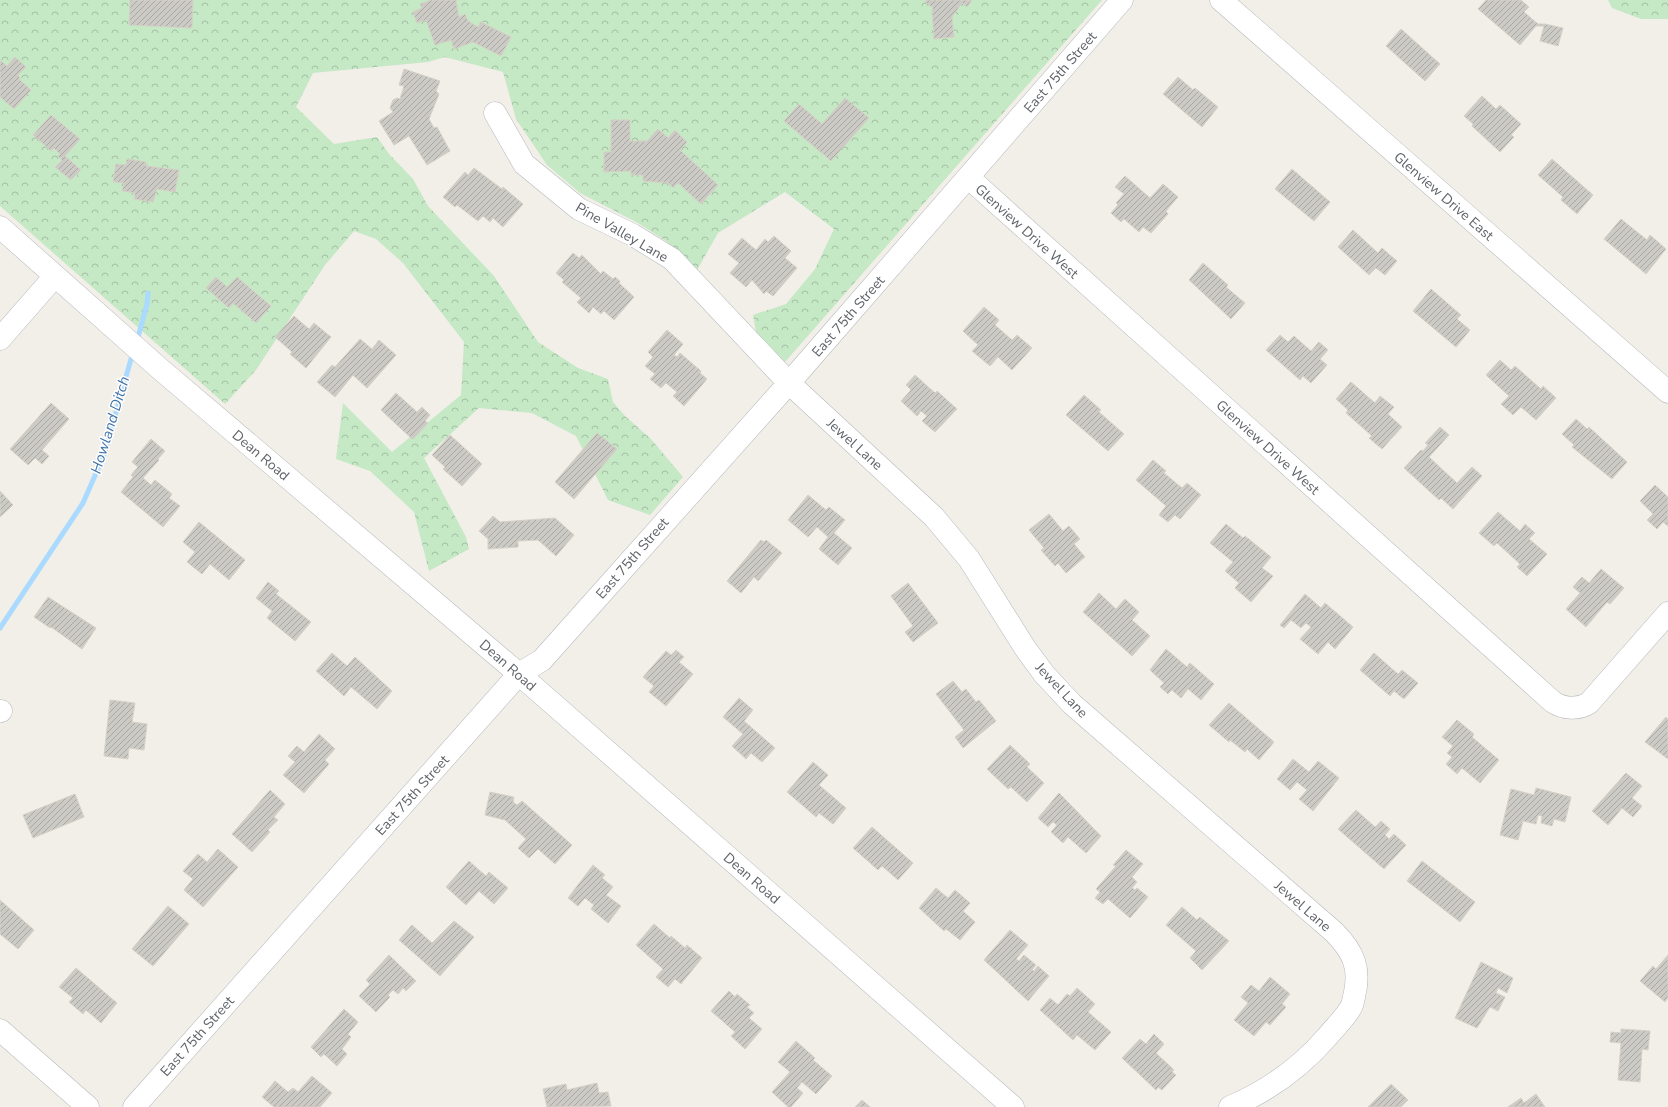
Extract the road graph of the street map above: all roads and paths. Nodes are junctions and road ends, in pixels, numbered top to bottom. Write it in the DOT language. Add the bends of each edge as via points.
graph roads {
  1 [pos="1122,0"];
  2 [pos="1221,0"];
  3 [pos="495,113"];
  4 [pos="968,178"];
  5 [pos="0,227"];
  6 [pos="55,276"];
  7 [pos="0,339"];
  8 [pos="789,383"];
  9 [pos="1668,392"];
  10 [pos="1668,613"];
  11 [pos="519,674"];
  12 [pos="0,1030"];
  13 [pos="88,1107"];
  14 [pos="134,1107"];
  15 [pos="1013,1107"];
  16 [pos="1230,1107"];
  1 -- 4 [label="street, East 75th Street"];
  2 -- 9 [label="street, Glenview Drive East"];
  3 -- 8 [label="street, Pine Valley Lane" via="524,164 579,209 633,235 672,259"];
  4 -- 8 [label="street, East 75th Street"];
  4 -- 10 [label="street, Glenview Drive West" via="1550,700 1571,708 1589,703"];
  5 -- 6 [label="street, Dean Road"];
  6 -- 7 [label="street"];
  6 -- 11 [label="street, Dean Road" via="159,368"];
  8 -- 11 [label="street, East 75th Street" via="542,660"];
  8 -- 16 [label="street, Jewel Lane" via="945,528 978,572 1025,648 1060,692 1334,932 1351,952 1357,975 1357,990 1351,1008 1310,1056 1260,1093"];
  11 -- 14 [label="street, East 75th Street"];
  11 -- 15 [label="street, Dean Road"];
  12 -- 13 [label="street"];
}
